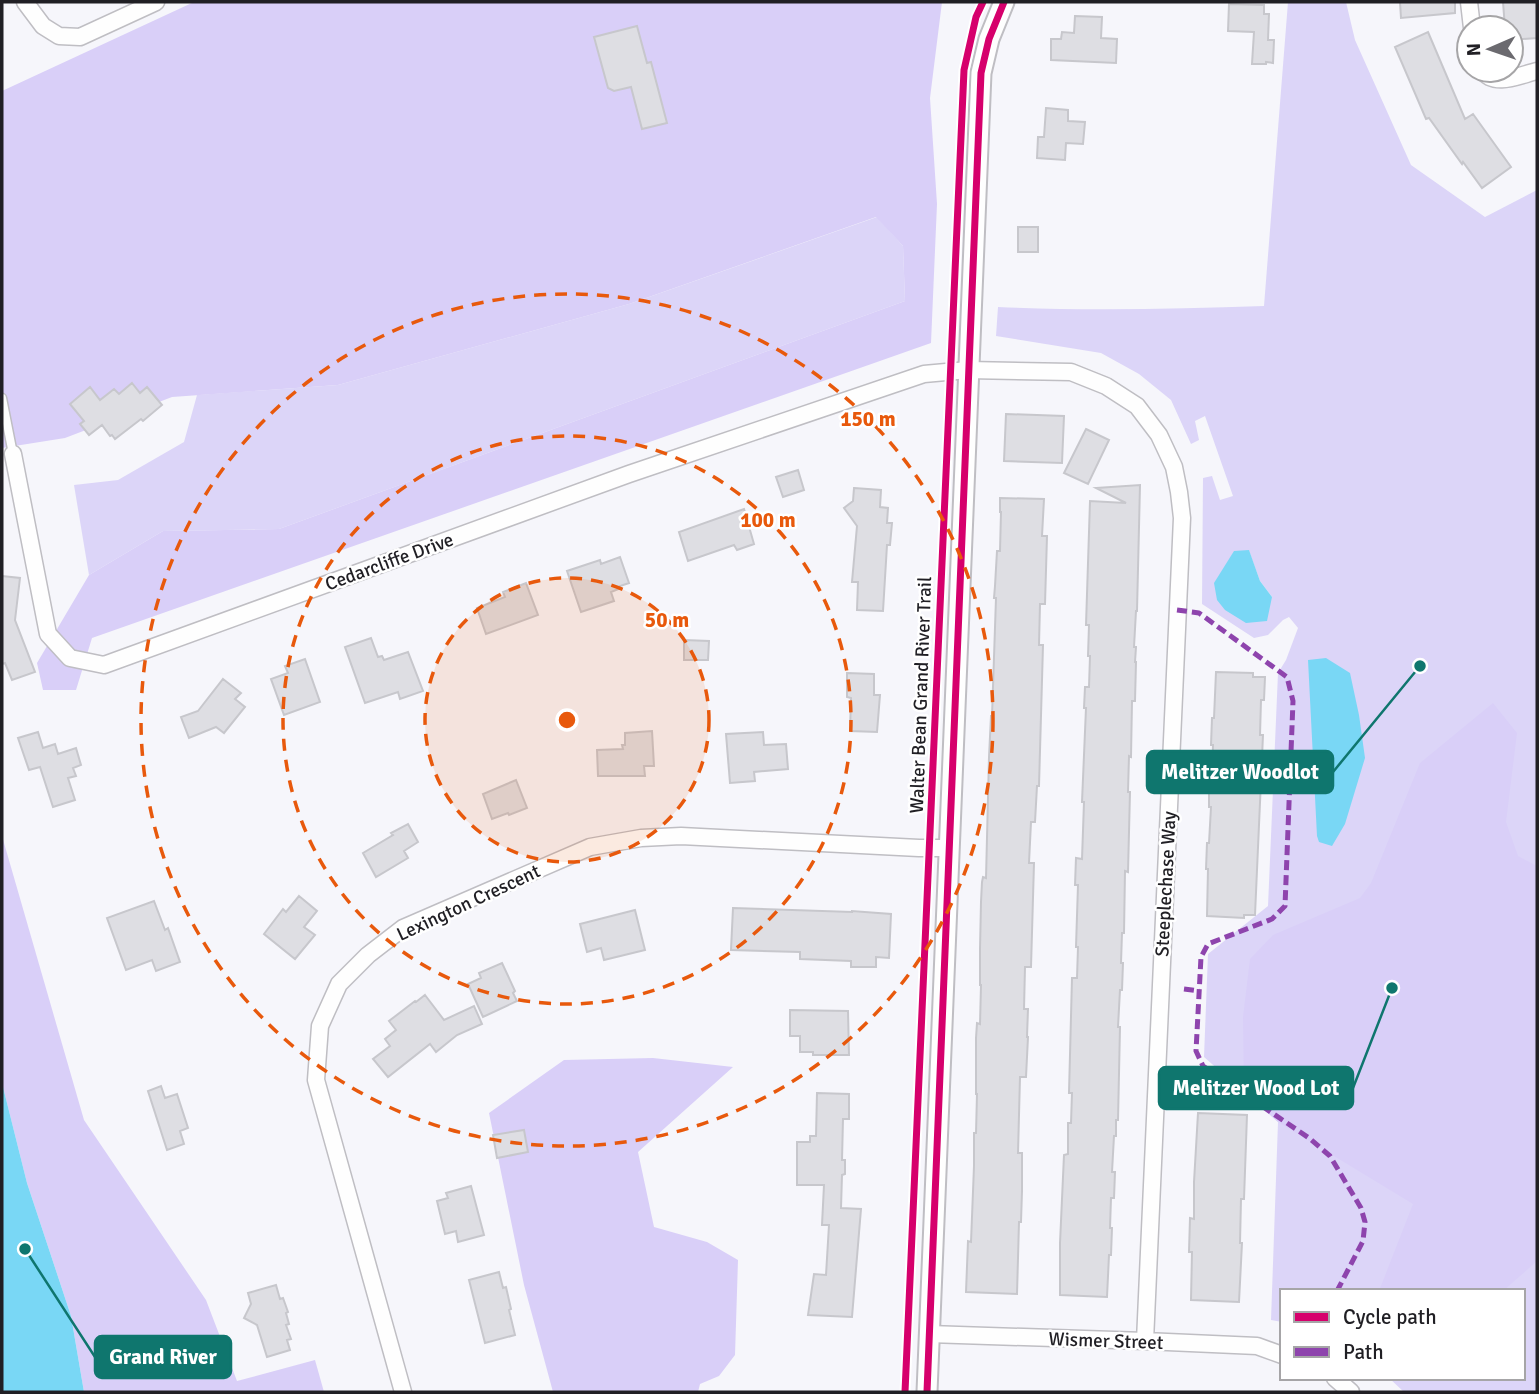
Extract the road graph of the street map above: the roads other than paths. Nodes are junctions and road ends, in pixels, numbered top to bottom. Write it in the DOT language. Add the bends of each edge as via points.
graph roads {
  1 [pos="25,2"];
  2 [pos="156,2"];
  3 [pos="1004,2"];
  4 [pos="968,370"];
  5 [pos="2,398"];
  6 [pos="13,454"];
  7 [pos="950,848"];
  8 [pos="929,1334"];
  9 [pos="1144,1341"];
  10 [pos="1280,1354"];
  11 [pos="1337,1380"];
  12 [pos="403,1392"];
  13 [pos="927,1392"];
  14 [pos="1351,1392"];
  1 -- 2 [label="street" via="43,26 59,36 80,37"];
  3 -- 4 [label="street" via="981,73"];
  4 -- 6 [label="street, Cedarcliffe Drive" via="924,374 654,465 104,665 69,658 48,634"];
  4 -- 7 [label="street"];
  4 -- 9 [label="street, Steeplechase Way" via="1071,372 1107,386 1137,406 1159,435 1174,467 1179,492 1182,518"];
  5 -- 6 [label="lane, Cedarcliffe Drive"];
  7 -- 8 [label="street"];
  7 -- 12 [label="street, Lexington Crescent" via="681,836 590,847 403,928 368,955 340,984 320,1026 316,1080"];
  8 -- 9 [label="street, Wismer Street"];
  8 -- 13 [label="street"];
  9 -- 10 [label="street, Wismer Street" via="1257,1346"];
  11 -- 14 [label="street"];
}
